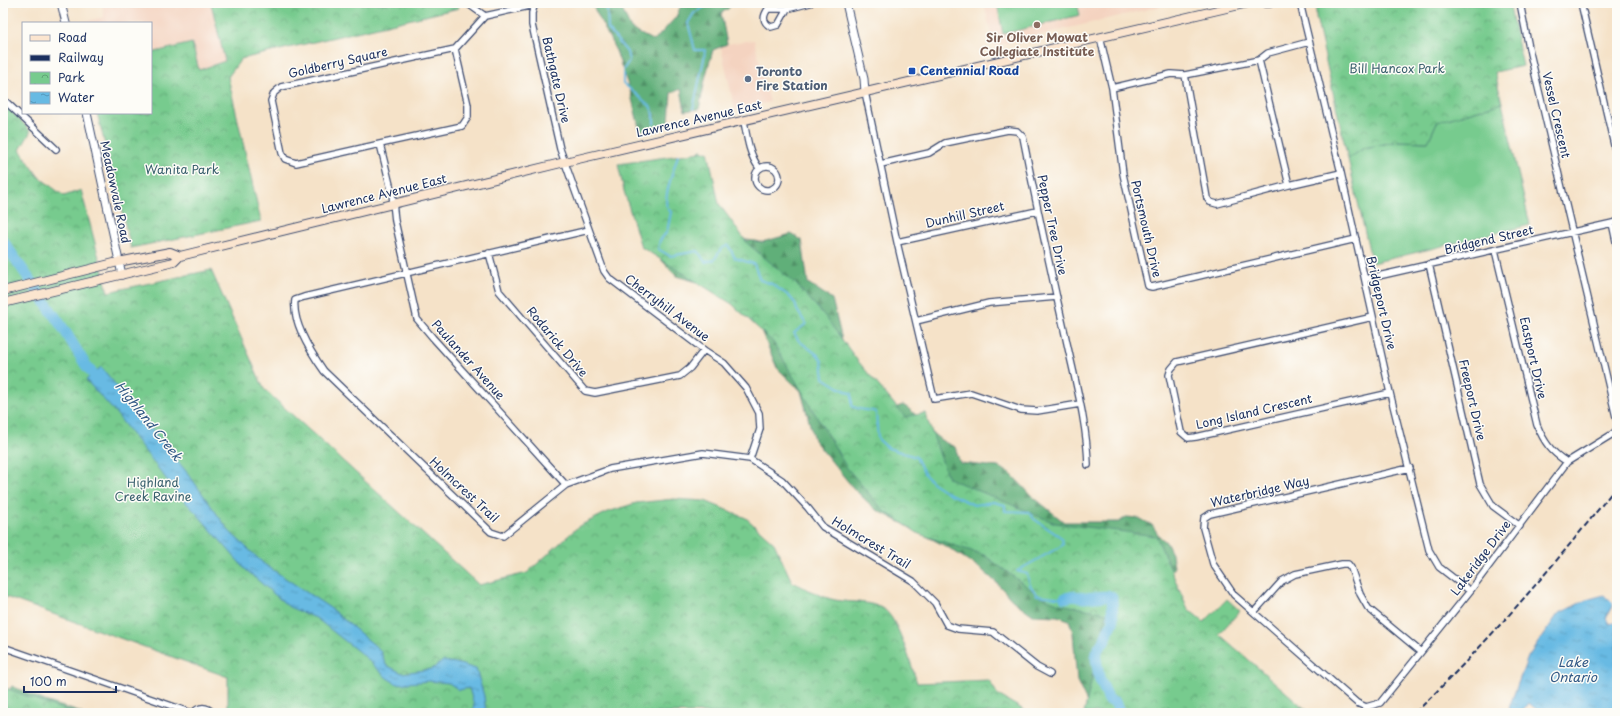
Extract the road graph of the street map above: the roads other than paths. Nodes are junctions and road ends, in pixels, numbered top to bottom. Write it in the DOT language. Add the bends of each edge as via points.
graph roads {
  1 [pos="61,3"];
  2 [pos="467,3"];
  3 [pos="810,3"];
  4 [pos="846,3"];
  5 [pos="1248,3"];
  6 [pos="1265,3"];
  7 [pos="1270,3"];
  8 [pos="1300,3"];
  9 [pos="1520,3"];
  10 [pos="1581,3"];
  11 [pos="535,4"];
  12 [pos="787,9"];
  13 [pos="485,16"];
  14 [pos="66,22"];
  15 [pos="1100,38"];
  16 [pos="1308,42"];
  17 [pos="455,49"];
  18 [pos="1259,60"];
  19 [pos="1185,75"];
  20 [pos="1112,88"];
  21 [pos="865,92"];
  22 [pos="3,99"];
  23 [pos="87,114"];
  24 [pos="744,121"];
  25 [pos="380,144"];
  26 [pos="56,149"];
  27 [pos="1617,158"];
  28 [pos="565,162"];
  29 [pos="881,164"];
  30 [pos="759,168"];
  31 [pos="1341,173"];
  32 [pos="1289,185"];
  33 [pos="392,204"];
  34 [pos="1037,210"];
  35 [pos="1614,223"];
  36 [pos="589,230"];
  37 [pos="1573,231"];
  38 [pos="1356,239"];
  39 [pos="897,242"];
  40 [pos="1617,246"];
  41 [pos="1495,250"];
  42 [pos="488,253"];
  43 [pos="180,256"];
  44 [pos="118,262"];
  45 [pos="1429,264"];
  46 [pos="406,273"];
  47 [pos="122,275"];
  48 [pos="1365,279"];
  49 [pos="3,291"];
  50 [pos="1057,297"];
  51 [pos="3,303"];
  52 [pos="1373,317"];
  53 [pos="916,321"];
  54 [pos="704,350"];
  55 [pos="1390,393"];
  56 [pos="1080,404"];
  57 [pos="1616,410"];
  58 [pos="1617,421"];
  59 [pos="1617,428"];
  60 [pos="750,460"];
  61 [pos="1567,462"];
  62 [pos="1088,465"];
  63 [pos="1410,468"];
  64 [pos="566,485"];
  65 [pos="1520,526"];
  66 [pos="1470,592"];
  67 [pos="1254,612"];
  68 [pos="3,647"];
  69 [pos="1421,652"];
  70 [pos="1050,674"];
  71 [pos="1366,707"];
  72 [pos="193,713"];
  73 [pos="213,713"];
  1 -- 14 [label="street"];
  2 -- 13 [label="street"];
  3 -- 12 [label="street"];
  4 -- 21 [label="street"];
  5 -- 15 [label="main road, Lawrence Avenue East"];
  6 -- 7 [label="main road"];
  8 -- 16 [label="street, Bridgeport Drive"];
  9 -- 37 [label="street, Vessel Crescent"];
  10 -- 27 [label="street"];
  11 -- 13 [label="street"];
  11 -- 28 [label="street, Bathgate Drive" via="532,25"];
  13 -- 17 [label="street"];
  15 -- 20 [label="street, Portsmouth Drive"];
  15 -- 21 [label="main road, Lawrence Avenue East"];
  16 -- 18 [label="street" via="1268,53"];
  16 -- 31 [label="street, Bridgeport Drive"];
  17 -- 25 [label="street, Goldberry Square" via="468,105 468,117 462,126"];
  17 -- 25 [label="street, Goldberry Square" via="281,87 274,93 271,101 285,159 296,163"];
  18 -- 19 [label="street"];
  18 -- 32 [label="street"];
  19 -- 20 [label="street" via="1171,74"];
  19 -- 32 [label="street" via="1200,166 1210,202 1217,204"];
  20 -- 38 [label="street, Portsmouth Drive" via="1123,174 1148,286 1152,288"];
  21 -- 24 [label="main road, Lawrence Avenue East"];
  21 -- 29 [label="street"];
  22 -- 26 [label="street"];
  23 -- 44 [label="street, Meadowvale Road"];
  24 -- 28 [label="main road, Lawrence Avenue East"];
  24 -- 30 [label="street" via="750,152"];
  25 -- 33 [label="street" via="392,193"];
  28 -- 33 [label="main road, Lawrence Avenue East"];
  28 -- 36 [label="street, Cherryhill Avenue"];
  29 -- 34 [label="street, Pepper Tree Drive" via="929,153 945,143 1008,130 1018,131 1023,137"];
  29 -- 39 [label="street"];
  30 -- 30 [label="street" via="755,180 759,187 767,190 775,187 780,177 777,170 766,165"];
  31 -- 32 [label="street"];
  31 -- 38 [label="street, Bridgeport Drive"];
  33 -- 43 [label="main road, Lawrence Avenue East"];
  33 -- 46 [label="street, Paulander Avenue"];
  34 -- 39 [label="street, Dunhill Street"];
  34 -- 50 [label="street, Pepper Tree Drive"];
  35 -- 37 [label="street, Bridgend Street"];
  35 -- 40 [label="street"];
  36 -- 42 [label="street, Holmcrest Trail"];
  36 -- 54 [label="street, Cherryhill Avenue" via="609,278"];
  37 -- 41 [label="street, Bridgend Street"];
  37 -- 57 [label="street"];
  38 -- 48 [label="street, Bridgeport Drive"];
  39 -- 53 [label="street"];
  41 -- 45 [label="street, Bridgend Street"];
  41 -- 61 [label="street, Eastport Drive" via="1537,425 1543,440"];
  42 -- 46 [label="street, Holmcrest Trail"];
  42 -- 54 [label="street, Rodarick Drive" via="499,291 585,391 595,393 680,376"];
  43 -- 44 [label="main road, Lawrence Avenue East" via="170,252"];
  43 -- 47 [label="main road, Lawrence Avenue East" via="174,262"];
  44 -- 47 [label="street, Meadowvale Road"];
  44 -- 49 [label="main road, Lawrence Avenue East"];
  45 -- 48 [label="street, Bridgend Street"];
  45 -- 65 [label="street, Freeport Drive" via="1480,484 1493,506"];
  46 -- 64 [label="street, Paulander Avenue" via="417,319"];
  46 -- 64 [label="street, Holmcrest Trail" via="295,300 294,308 308,348 324,371 491,532 503,536"];
  47 -- 51 [label="main road, Lawrence Avenue East"];
  48 -- 52 [label="street, Bridgeport Drive"];
  50 -- 53 [label="street" via="990,303"];
  50 -- 56 [label="street, Pepper Tree Drive"];
  52 -- 55 [label="street, Bridgeport Drive"];
  52 -- 55 [label="street, Long Island Crescent" via="1177,362 1169,375 1181,432 1188,438 1196,437"];
  53 -- 56 [label="street" via="934,399 971,393 1021,410 1037,411"];
  54 -- 60 [label="street, Cherryhill Avenue" via="724,363 746,388 759,413 760,429"];
  55 -- 63 [label="street, Bridgeport Drive"];
  56 -- 62 [label="street, Pepper Tree Drive" via="1088,442"];
  57 -- 58 [label="street"];
  59 -- 61 [label="street, Lakeridge Drive" via="1611,435"];
  60 -- 64 [label="street, Holmcrest Trail" via="703,453 610,469"];
  60 -- 70 [label="street, Holmcrest Trail" via="782,480 823,527 913,581 936,603 947,624 958,629 992,632"];
  61 -- 65 [label="street, Lakeridge Drive"];
  63 -- 66 [label="street, Bridgeport Drive" via="1431,554 1439,567"];
  63 -- 67 [label="street, Waterbridge Way" via="1210,514 1204,518 1203,528 1213,564 1234,595"];
  65 -- 66 [label="street, Lakeridge Drive"];
  66 -- 69 [label="street, Lakeridge Drive"];
  67 -- 69 [label="street" via="1282,581 1295,574 1348,564 1368,608"];
  67 -- 71 [label="street, Waterbridge Way" via="1356,703"];
  68 -- 72 [label="street"];
  69 -- 71 [label="street, Lakeridge Drive" via="1380,703"];
  72 -- 73 [label="street" via="203,707"];
}
